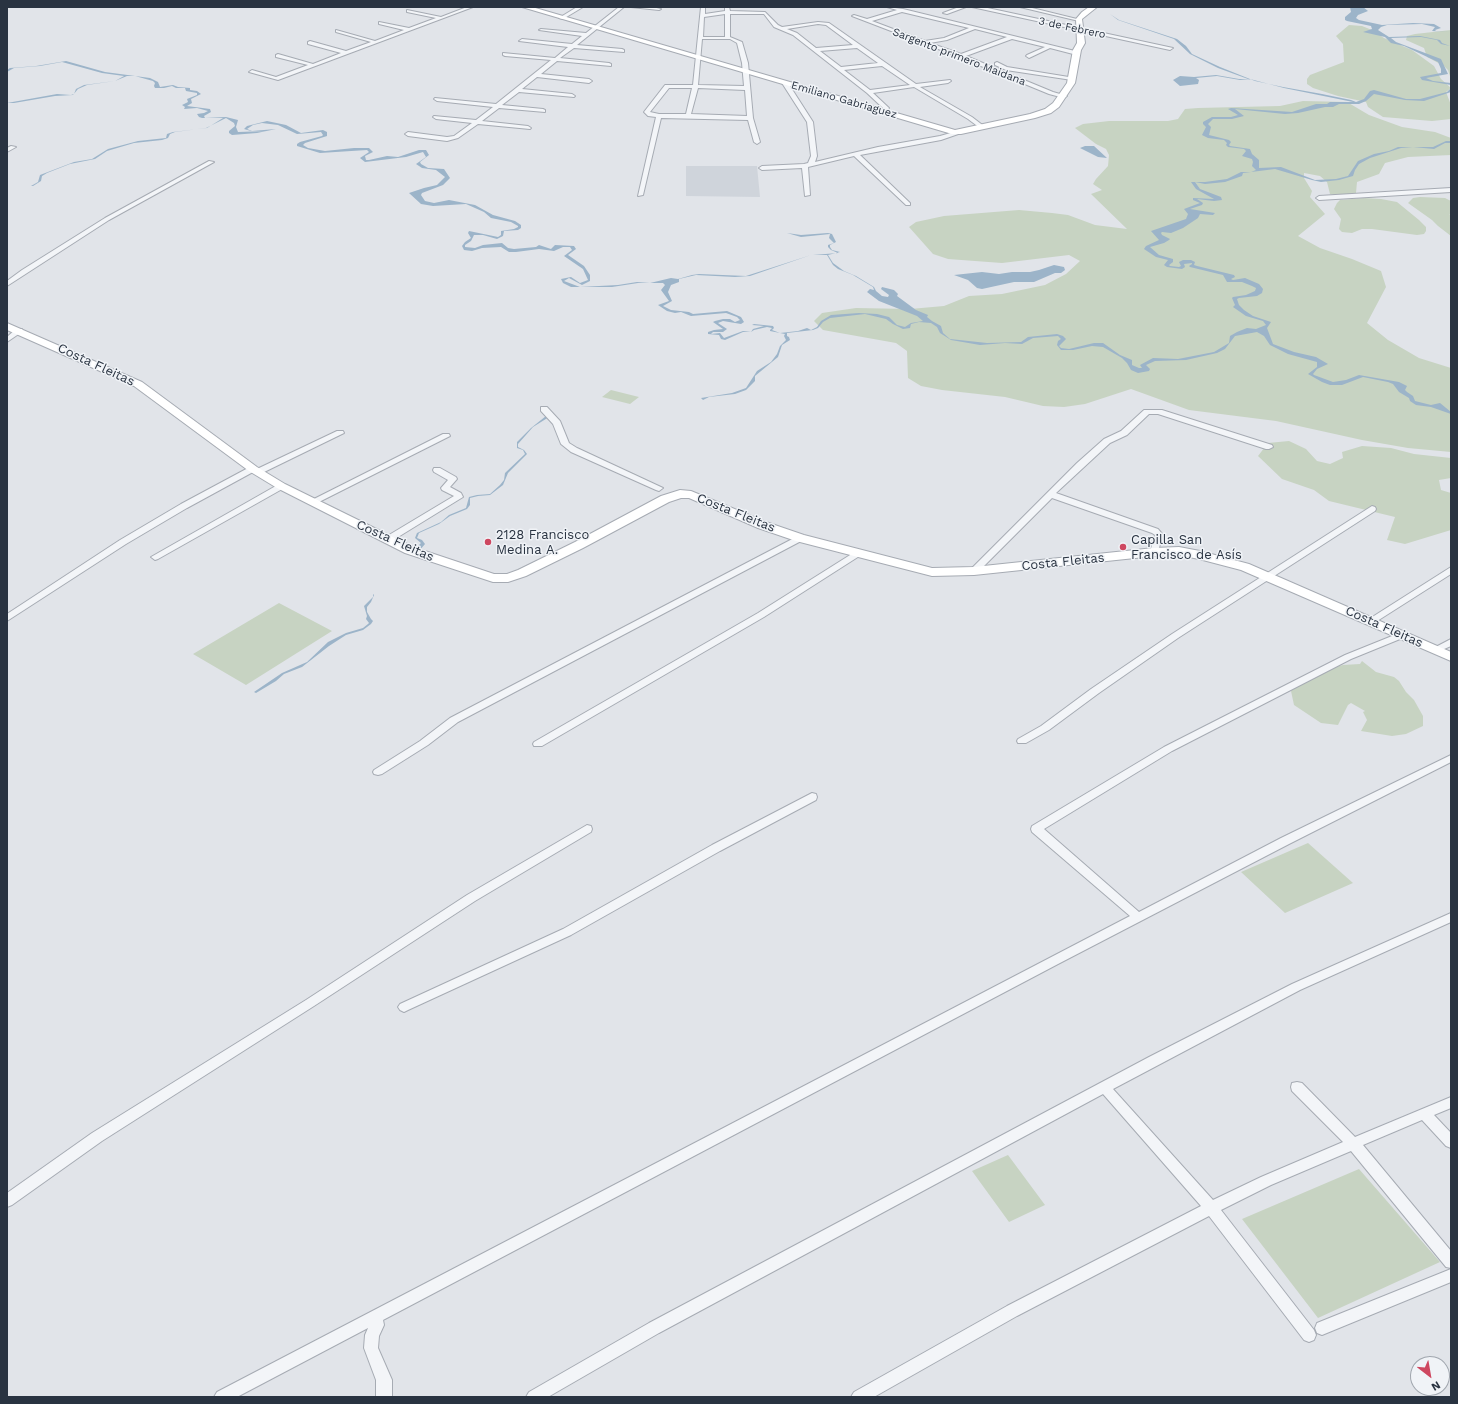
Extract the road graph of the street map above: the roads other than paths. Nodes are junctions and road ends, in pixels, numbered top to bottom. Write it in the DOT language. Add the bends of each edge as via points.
graph roads {
  1 [pos="469,7"];
  2 [pos="525,7"];
  3 [pos="576,7"];
  4 [pos="581,7"];
  5 [pos="622,7"];
  6 [pos="633,7"];
  7 [pos="703,7"];
  8 [pos="889,7"];
  9 [pos="910,7"];
  10 [pos="964,7"];
  11 [pos="975,7"];
  12 [pos="1022,7"];
  13 [pos="1094,7"];
  14 [pos="659,9"];
  15 [pos="727,9"];
  16 [pos="902,10"];
  17 [pos="409,12"];
  18 [pos="945,13"];
  19 [pos="702,16"];
  20 [pos="854,16"];
  21 [pos="559,17"];
  22 [pos="440,18"];
  23 [pos="1079,20"];
  24 [pos="866,21"];
  25 [pos="381,23"];
  26 [pos="595,28"];
  27 [pos="782,28"];
  28 [pos="974,28"];
  29 [pos="410,30"];
  30 [pos="540,30"];
  31 [pos="1081,30"];
  32 [pos="338,31"];
  33 [pos="586,35"];
  34 [pos="1012,37"];
  35 [pos="700,38"];
  36 [pos="728,38"];
  37 [pos="522,41"];
  38 [pos="375,42"];
  39 [pos="926,42"];
  40 [pos="310,43"];
  41 [pos="572,46"];
  42 [pos="857,46"];
  43 [pos="1050,46"];
  44 [pos="1170,48"];
  45 [pos="815,50"];
  46 [pos="622,51"];
  47 [pos="347,52"];
  48 [pos="969,53"];
  49 [pos="1077,53"];
  50 [pos="505,54"];
  51 [pos="278,56"];
  52 [pos="961,56"];
  53 [pos="1029,56"];
  54 [pos="698,57"];
  55 [pos="555,60"];
  56 [pos="883,64"];
  57 [pos="312,65"];
  58 [pos="609,65"];
  59 [pos="839,69"];
  60 [pos="746,71"];
  61 [pos="252,72"];
  62 [pos="537,75"];
  63 [pos="1072,78"];
  64 [pos="589,81"];
  65 [pos="948,81"];
  66 [pos="785,83"];
  67 [pos="914,86"];
  68 [pos="695,87"];
  69 [pos="747,88"];
  70 [pos="518,90"];
  71 [pos="869,92"];
  72 [pos="572,96"];
  73 [pos="1064,96"];
  74 [pos="437,99"];
  75 [pos="499,105"];
  76 [pos="543,111"];
  77 [pos="884,111"];
  78 [pos="659,116"];
  79 [pos="688,116"];
  80 [pos="436,117"];
  81 [pos="750,118"];
  82 [pos="477,122"];
  83 [pos="982,127"];
  84 [pos="528,128"];
  85 [pos="961,132"];
  86 [pos="408,134"];
  87 [pos="756,142"];
  88 [pos="855,154"];
  89 [pos="211,162"];
  90 [pos="806,166"];
  91 [pos="762,168"];
  92 [pos="1451,190"];
  93 [pos="640,195"];
  94 [pos="807,195"];
  95 [pos="1319,198"];
  96 [pos="908,204"];
  97 [pos="7,284"];
  98 [pos="7,326"];
  99 [pos="20,331"];
  100 [pos="7,340"];
  101 [pos="548,413"];
  102 [pos="340,433"];
  103 [pos="446,436"];
  104 [pos="1269,448"];
  105 [pos="437,470"];
  106 [pos="255,471"];
  107 [pos="281,486"];
  108 [pos="1050,494"];
  109 [pos="673,496"];
  110 [pos="312,502"];
  111 [pos="1372,509"];
  112 [pos="800,538"];
  113 [pos="387,540"];
  114 [pos="1154,552"];
  115 [pos="858,554"];
  116 [pos="155,557"];
  117 [pos="1451,570"];
  118 [pos="974,571"];
  119 [pos="1268,577"];
  120 [pos="7,618"];
  121 [pos="1371,621"];
  122 [pos="1402,635"];
  123 [pos="1451,642"];
  124 [pos="1435,650"];
  125 [pos="1451,657"];
  126 [pos="1022,741"];
  127 [pos="538,744"];
  128 [pos="1451,758"];
  129 [pos="378,772"];
  130 [pos="812,796"];
  131 [pos="587,829"];
  132 [pos="1138,917"];
  133 [pos="1451,917"];
  134 [pos="404,1007"];
  135 [pos="1104,1087"];
  136 [pos="1297,1087"];
  137 [pos="1451,1102"];
  138 [pos="1425,1114"];
  139 [pos="1451,1142"];
  140 [pos="1354,1144"];
  141 [pos="7,1201"];
  142 [pos="1211,1208"];
  143 [pos="1451,1262"];
  144 [pos="1451,1275"];
  145 [pos="375,1317"];
  146 [pos="1322,1328"];
  147 [pos="1309,1335"];
  148 [pos="222,1397"];
  149 [pos="384,1397"];
  150 [pos="534,1397"];
  151 [pos="859,1397"];
  1 -- 22 [label="street"];
  2 -- 21 [label="main road, Emiliano Gabriaguez"];
  3 -- 21 [label="street"];
  4 -- 21 [label="street"];
  5 -- 26 [label="street"];
  6 -- 14 [label="street"];
  7 -- 19 [label="street"];
  8 -- 16 [label="street"];
  9 -- 16 [label="street"];
  10 -- 18 [label="street"];
  11 -- 31 [label="street, 3 de Febrero"];
  12 -- 23 [label="street"];
  13 -- 23 [label="main road" via="1084,13"];
  15 -- 19 [label="street"];
  15 -- 27 [label="street" via="765,13 776,26"];
  15 -- 36 [label="street"];
  16 -- 24 [label="street"];
  16 -- 28 [label="street"];
  17 -- 22 [label="street"];
  19 -- 35 [label="street"];
  20 -- 24 [label="street, Sargento primero Maidana"];
  21 -- 26 [label="main road, Emiliano Gabriaguez"];
  22 -- 29 [label="street"];
  23 -- 31 [label="main road, Emiliano Gabriaguez"];
  24 -- 39 [label="street, Sargento primero Maidana"];
  25 -- 29 [label="street"];
  26 -- 33 [label="street"];
  26 -- 54 [label="main road, Emiliano Gabriaguez"];
  27 -- 42 [label="street" via="824,22"];
  27 -- 45 [label="street" via="795,34"];
  28 -- 34 [label="street"];
  28 -- 39 [label="street" via="945,39"];
  29 -- 38 [label="street"];
  30 -- 33 [label="street"];
  31 -- 44 [label="street, 3 de Febrero"];
  31 -- 49 [label="main road, Emiliano Gabriaguez" via="1081,43"];
  32 -- 38 [label="street"];
  33 -- 41 [label="street"];
  34 -- 43 [label="street"];
  34 -- 48 [label="street"];
  35 -- 36 [label="street"];
  35 -- 54 [label="street"];
  36 -- 60 [label="street" via="739,42"];
  37 -- 41 [label="street"];
  38 -- 47 [label="street"];
  39 -- 52 [label="street, Sargento primero Maidana"];
  40 -- 47 [label="street"];
  41 -- 46 [label="street"];
  41 -- 55 [label="street"];
  42 -- 45 [label="street"];
  42 -- 56 [label="street"];
  43 -- 49 [label="street"];
  43 -- 53 [label="street"];
  45 -- 59 [label="street"];
  47 -- 57 [label="street"];
  48 -- 52 [label="street"];
  48 -- 63 [label="street" via="1006,68"];
  49 -- 63 [label="main road, Emiliano Gabriaguez"];
  50 -- 55 [label="street"];
  51 -- 57 [label="street"];
  52 -- 73 [label="street, Sargento primero Maidana"];
  54 -- 60 [label="main road, Emiliano Gabriaguez"];
  54 -- 68 [label="street"];
  55 -- 58 [label="street"];
  55 -- 62 [label="street"];
  56 -- 59 [label="street"];
  56 -- 67 [label="street"];
  57 -- 61 [label="street" via="276,79"];
  59 -- 71 [label="street"];
  60 -- 66 [label="main road, Emiliano Gabriaguez"];
  60 -- 69 [label="street"];
  62 -- 64 [label="street"];
  62 -- 70 [label="street"];
  63 -- 73 [label="main road, Emiliano Gabriaguez"];
  65 -- 67 [label="street"];
  66 -- 77 [label="main road, Emiliano Gabriaguez"];
  66 -- 90 [label="street" via="810,122 814,156 811,164"];
  67 -- 71 [label="street"];
  67 -- 83 [label="street"];
  68 -- 69 [label="street"];
  68 -- 78 [label="street" via="666,86 647,112"];
  68 -- 79 [label="street"];
  69 -- 81 [label="street"];
  70 -- 72 [label="street"];
  70 -- 75 [label="street"];
  71 -- 77 [label="street" via="886,108"];
  73 -- 83 [label="main road, Emiliano Gabriaguez" via="1048,111"];
  74 -- 75 [label="street"];
  75 -- 76 [label="street"];
  75 -- 82 [label="street"];
  77 -- 85 [label="main road, Emiliano Gabriaguez"];
  78 -- 79 [label="street"];
  78 -- 93 [label="street"];
  79 -- 81 [label="street"];
  80 -- 82 [label="street"];
  81 -- 87 [label="street"];
  82 -- 84 [label="street"];
  82 -- 86 [label="street" via="452,139"];
  83 -- 85 [label="main road, Emiliano Gabriaguez"];
  85 -- 88 [label="street"];
  88 -- 90 [label="street"];
  88 -- 96 [label="street"];
  89 -- 97 [label="street" via="107,219"];
  90 -- 91 [label="street"];
  90 -- 94 [label="street"];
  92 -- 95 [label="street"];
  98 -- 99 [label="main road, Costa Fleitas"];
  99 -- 100 [label="street"];
  99 -- 106 [label="main road, Costa Fleitas" via="138,384"];
  101 -- 109 [label="street" via="557,423 565,444 574,450"];
  102 -- 106 [label="street"];
  103 -- 110 [label="street"];
  104 -- 108 [label="street" via="1159,412 1148,412 1124,433 1107,441"];
  105 -- 113 [label="street" via="453,479 445,488 459,497"];
  106 -- 107 [label="main road, Costa Fleitas"];
  106 -- 120 [label="street" via="184,506"];
  107 -- 110 [label="main road, Costa Fleitas"];
  107 -- 116 [label="street"];
  108 -- 114 [label="street" via="1155,531 1159,535"];
  108 -- 118 [label="street"];
  109 -- 112 [label="main road, Costa Fleitas" via="695,496 762,525"];
  109 -- 113 [label="main road, Costa Fleitas" via="508,578 483,576"];
  110 -- 113 [label="main road, Costa Fleitas"];
  111 -- 119 [label="street"];
  112 -- 115 [label="main road, Costa Fleitas"];
  112 -- 129 [label="street" via="454,720 424,744"];
  114 -- 118 [label="main road, Costa Fleitas"];
  114 -- 119 [label="main road, Costa Fleitas" via="1179,551 1206,556 1234,563"];
  115 -- 118 [label="main road, Costa Fleitas" via="927,571"];
  115 -- 127 [label="street" via="761,616"];
  117 -- 121 [label="street"];
  119 -- 121 [label="main road, Costa Fleitas"];
  119 -- 126 [label="street" via="1175,636 1045,728"];
  121 -- 122 [label="main road, Costa Fleitas"];
  122 -- 124 [label="main road, Costa Fleitas"];
  122 -- 132 [label="street" via="1341,660 1168,749 1036,829"];
  123 -- 124 [label="street"];
  124 -- 125 [label="main road, Costa Fleitas"];
  128 -- 132 [label="street"];
  130 -- 134 [label="street" via="567,932"];
  131 -- 141 [label="street" via="471,898 97,1137"];
  132 -- 145 [label="street"];
  133 -- 135 [label="street" via="1296,987"];
  135 -- 142 [label="street"];
  135 -- 150 [label="street" via="654,1328"];
  136 -- 140 [label="street"];
  137 -- 138 [label="street"];
  138 -- 139 [label="street"];
  138 -- 140 [label="street"];
  140 -- 142 [label="street" via="1266,1181"];
  140 -- 143 [label="street"];
  142 -- 147 [label="street"];
  142 -- 151 [label="street" via="1012,1311"];
  144 -- 146 [label="street"];
  145 -- 148 [label="street"];
  145 -- 149 [label="street" via="377,1325 372,1335 371,1348 384,1380"];
}
